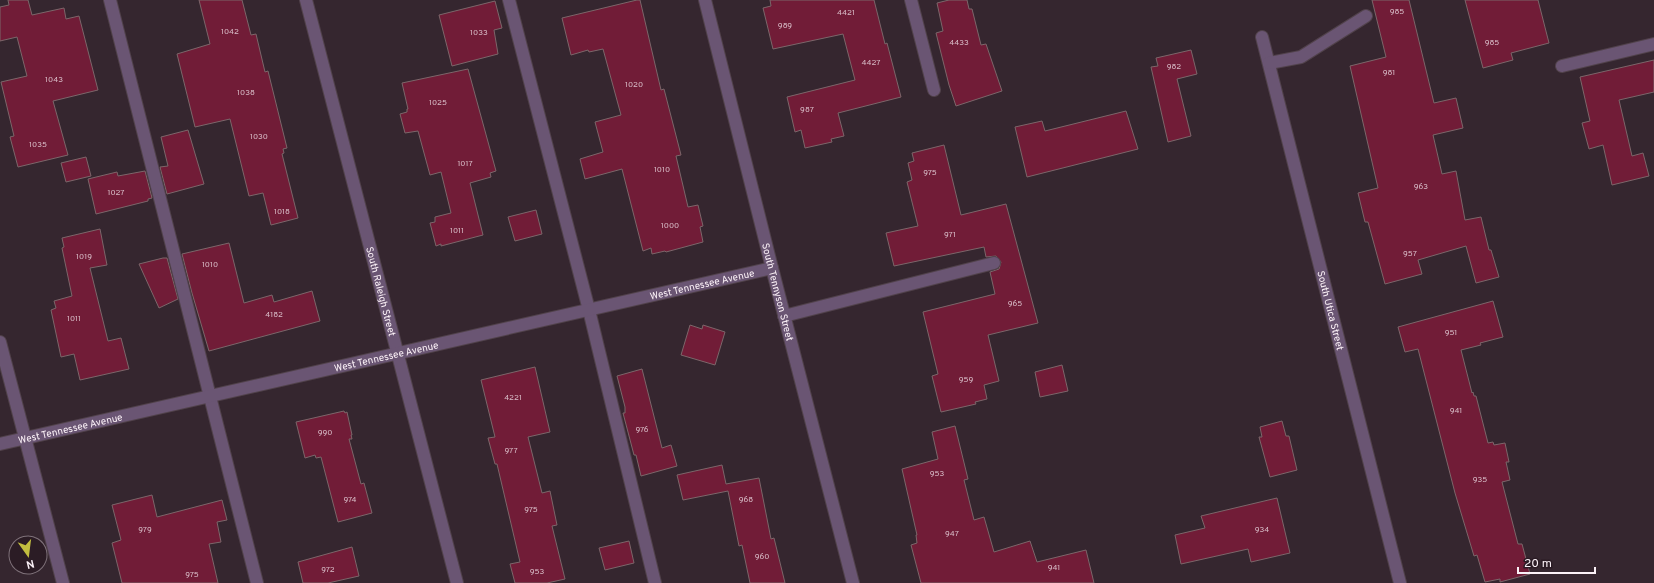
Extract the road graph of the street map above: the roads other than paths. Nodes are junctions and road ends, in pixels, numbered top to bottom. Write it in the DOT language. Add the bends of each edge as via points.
graph roads {
  1 [pos="110,0"];
  2 [pos="306,0"];
  3 [pos="508,0"];
  4 [pos="705,0"];
  5 [pos="911,0"];
  6 [pos="1366,16"];
  7 [pos="1262,37"];
  8 [pos="1654,44"];
  9 [pos="1269,63"];
  10 [pos="1562,66"];
  11 [pos="934,90"];
  12 [pos="994,264"];
  13 [pos="772,268"];
  14 [pos="589,310"];
  15 [pos="784,316"];
  16 [pos="0,342"];
  17 [pos="397,353"];
  18 [pos="209,396"];
  19 [pos="25,438"];
  20 [pos="0,444"];
  21 [pos="63,583"];
  22 [pos="257,583"];
  23 [pos="456,583"];
  24 [pos="655,583"];
  25 [pos="853,583"];
  26 [pos="1400,583"];
  1 -- 18 [label="street"];
  2 -- 17 [label="street, South Raleigh Street"];
  3 -- 14 [label="street"];
  4 -- 13 [label="street, South Tennyson Street"];
  5 -- 11 [label="street"];
  6 -- 9 [label="street" via="1301,56"];
  7 -- 9 [label="street, South Utica Street"];
  8 -- 10 [label="street"];
  9 -- 26 [label="street, South Utica Street"];
  12 -- 15 [label="street"];
  13 -- 14 [label="street, West Tennessee Avenue"];
  13 -- 15 [label="street, South Tennyson Street"];
  14 -- 17 [label="street, West Tennessee Avenue"];
  14 -- 24 [label="street"];
  15 -- 25 [label="street, South Tennyson Street"];
  16 -- 19 [label="street"];
  17 -- 18 [label="street, West Tennessee Avenue"];
  17 -- 23 [label="street, South Raleigh Street"];
  18 -- 19 [label="street, West Tennessee Avenue"];
  18 -- 22 [label="street"];
  19 -- 20 [label="street, West Tennessee Avenue"];
  19 -- 21 [label="street"];
}
